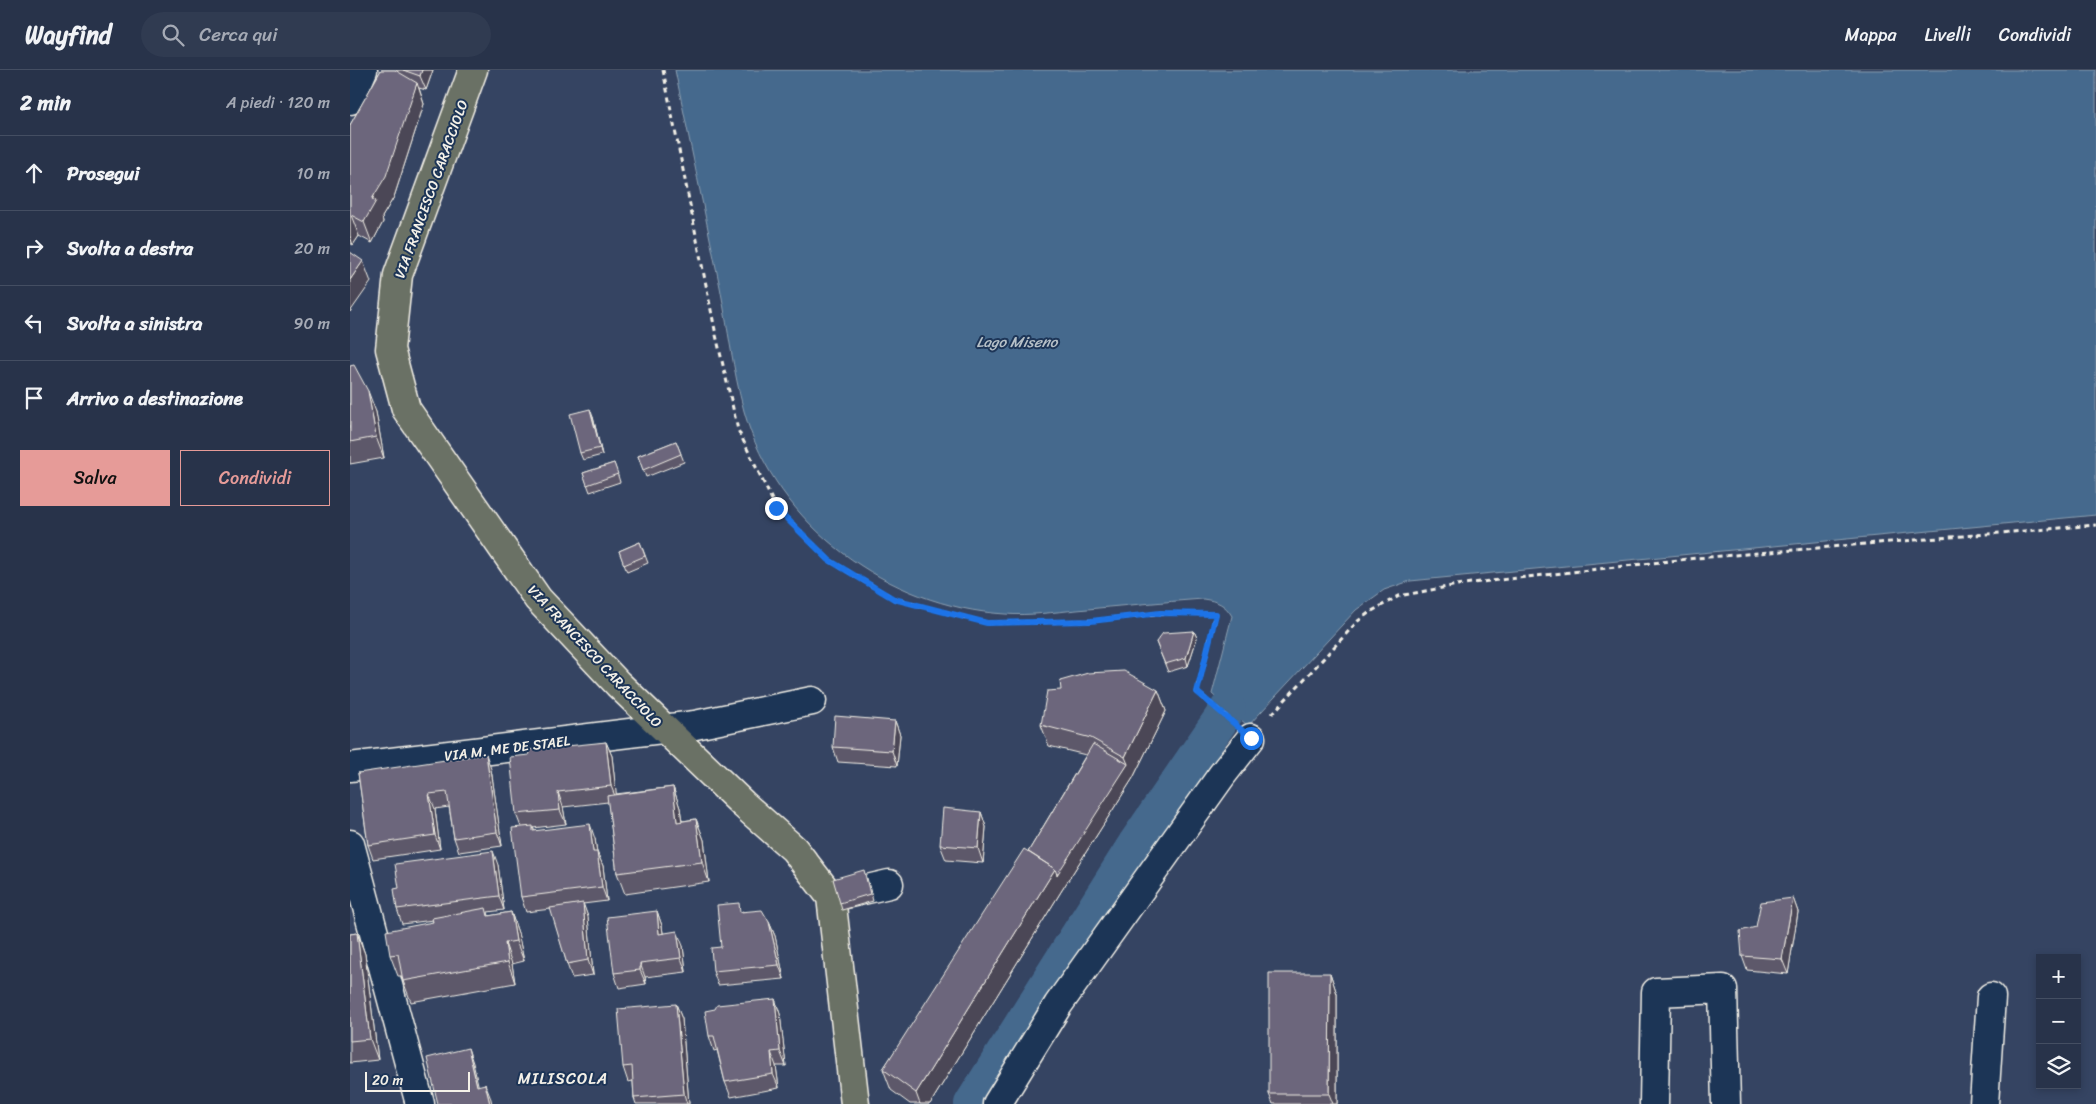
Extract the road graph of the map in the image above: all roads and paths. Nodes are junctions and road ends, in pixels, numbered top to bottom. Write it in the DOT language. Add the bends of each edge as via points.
graph roads {
  1 [pos="363,70"];
  2 [pos="473,70"];
  3 [pos="663,70"];
  4 [pos="350,100"];
  5 [pos="2096,525"];
  6 [pos="812,701"];
  7 [pos="665,730"];
  8 [pos="1251,738"];
  9 [pos="350,767"];
  10 [pos="350,844"];
  11 [pos="889,884"];
  12 [pos="831,897"];
  13 [pos="1991,997"];
  14 [pos="420,1104"];
  15 [pos="855,1104"];
  16 [pos="997,1104"];
  17 [pos="1654,1104"];
  18 [pos="1726,1104"];
  19 [pos="1984,1104"];
  1 -- 4 [label="street"];
  2 -- 7 [label="main road, VIA FRANCESCO CARACCIOLO" via="398,275 390,349 406,409 538,599"];
  3 -- 8 [label="path" via="738,430 776,508 829,560 894,599 987,623 1091,621 1160,613 1216,614 1197,692"];
  5 -- 8 [label="path" via="1697,558 1463,584 1399,596 1358,622"];
  6 -- 7 [label="street, VIA M. ME DE STAEL"];
  7 -- 9 [label="street, VIA M. ME DE STAEL"];
  7 -- 12 [label="main road, VIA FRANCESCO CARACCIOLO" via="794,849"];
  8 -- 16 [label="street" via="1058,1005"];
  10 -- 14 [label="street"];
  11 -- 12 [label="street"];
  12 -- 15 [label="main road"];
  13 -- 19 [label="street"];
  17 -- 18 [label="street" via="1656,992 1723,989"];
}
